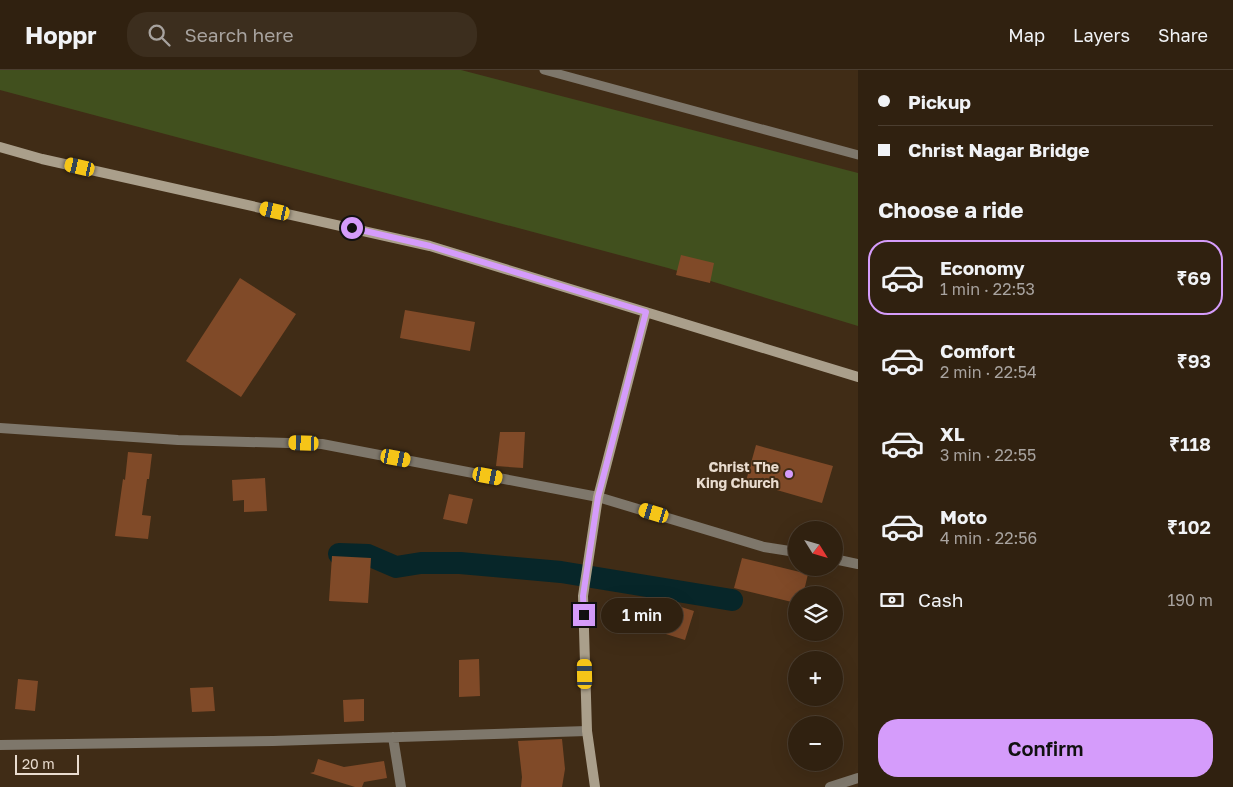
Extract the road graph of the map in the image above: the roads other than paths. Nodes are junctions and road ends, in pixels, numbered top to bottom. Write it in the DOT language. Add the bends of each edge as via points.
graph roads {
  1 [pos="544,70"];
  2 [pos="0,147"];
  3 [pos="858,155"];
  4 [pos="646,312"];
  5 [pos="858,377"];
  6 [pos="0,428"];
  7 [pos="598,497"];
  8 [pos="788,550"];
  9 [pos="843,561"];
  10 [pos="858,564"];
  11 [pos="587,731"];
  12 [pos="393,737"];
  13 [pos="0,745"];
  14 [pos="858,778"];
  15 [pos="401,787"];
  16 [pos="594,787"];
  17 [pos="830,787"];
  1 -- 3 [label="lane"];
  2 -- 4 [label="main road" via="430,246"];
  4 -- 5 [label="main road"];
  4 -- 7 [label="main road"];
  6 -- 7 [label="street" via="178,440 322,444"];
  7 -- 8 [label="street"];
  7 -- 11 [label="main road" via="583,596"];
  9 -- 10 [label="street"];
  11 -- 12 [label="street"];
  11 -- 16 [label="main road"];
  12 -- 13 [label="street"];
  12 -- 15 [label="street"];
  14 -- 17 [label="street"];
}
